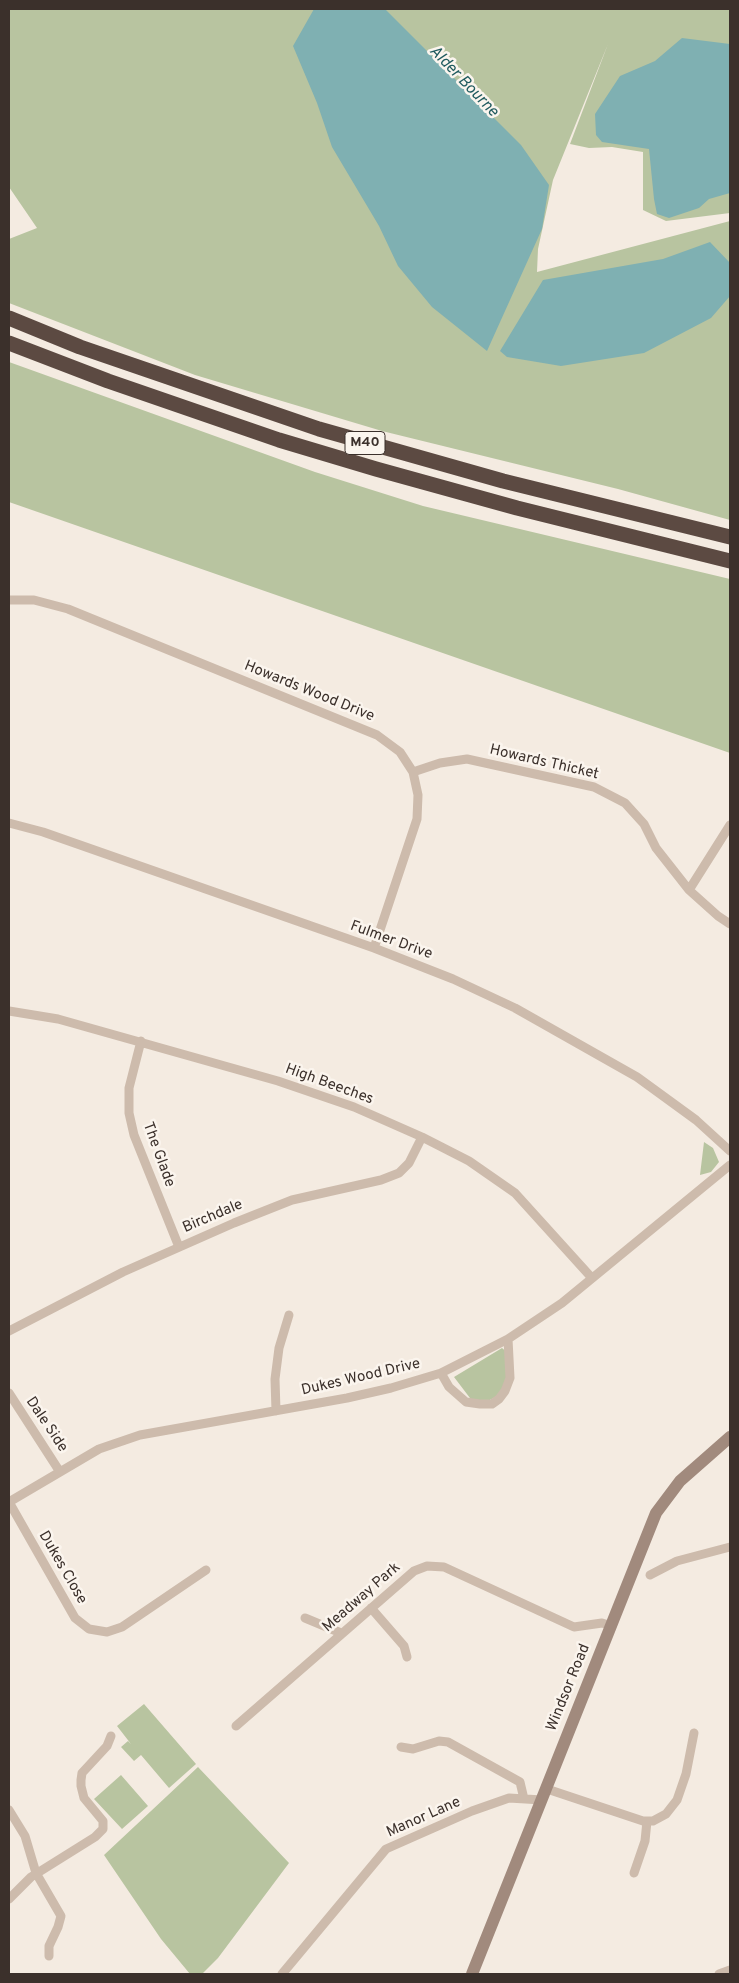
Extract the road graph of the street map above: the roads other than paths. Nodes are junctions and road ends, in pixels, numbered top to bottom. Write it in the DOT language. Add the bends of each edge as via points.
graph roads {
  1 [pos="9,318"];
  2 [pos="9,343"];
  3 [pos="730,537"];
  4 [pos="730,561"];
  5 [pos="9,600"];
  6 [pos="413,772"];
  7 [pos="9,823"];
  8 [pos="730,825"];
  9 [pos="689,890"];
  10 [pos="730,924"];
  11 [pos="374,948"];
  12 [pos="9,1012"];
  13 [pos="142,1041"];
  14 [pos="422,1137"];
  15 [pos="730,1152"];
  16 [pos="730,1165"];
  17 [pos="179,1247"];
  18 [pos="591,1277"];
  19 [pos="288,1315"];
  20 [pos="9,1331"];
  21 [pos="508,1339"];
  22 [pos="441,1373"];
  23 [pos="9,1393"];
  24 [pos="276,1411"];
  25 [pos="730,1437"];
  26 [pos="60,1472"];
  27 [pos="9,1502"];
  28 [pos="730,1547"];
  29 [pos="206,1570"];
  30 [pos="650,1575"];
  31 [pos="371,1608"];
  32 [pos="305,1618"];
  33 [pos="612,1626"];
  34 [pos="340,1634"];
  35 [pos="408,1657"];
  36 [pos="236,1726"];
  37 [pos="694,1733"];
  38 [pos="111,1736"];
  39 [pos="401,1747"];
  40 [pos="545,1794"];
  41 [pos="524,1799"];
  42 [pos="9,1810"];
  43 [pos="647,1821"];
  44 [pos="36,1873"];
  45 [pos="634,1873"];
  46 [pos="9,1899"];
  47 [pos="49,1956"];
  48 [pos="730,1970"];
  49 [pos="282,1974"];
  50 [pos="472,1974"];
  51 [pos="720,1974"];
  1 -- 3 [label="highway, M40" via="80,347 319,429 503,481"];
  2 -- 4 [label="highway, M40" via="279,440 368,467"];
  5 -- 6 [label="street, Howards Wood Drive" via="34,600 68,609 377,735 400,752"];
  6 -- 9 [label="street, Howards Thicket" via="440,763 467,760 594,787 625,803 644,824 656,848"];
  6 -- 11 [label="street, Howards Wood Drive" via="418,795 417,819"];
  7 -- 11 [label="street, Fulmer Drive" via="43,832"];
  8 -- 9 [label="street"];
  9 -- 10 [label="street, Howards Thicket"];
  11 -- 15 [label="street, Fulmer Drive" via="453,978 515,1008 637,1076 696,1120"];
  12 -- 13 [label="street, High Beeches" via="58,1018"];
  13 -- 14 [label="street, High Beeches" via="278,1080 354,1107"];
  13 -- 17 [label="street, The Glade" via="129,1088 129,1113 134,1135"];
  14 -- 17 [label="street, Birchdale" via="409,1163 399,1173 292,1200"];
  14 -- 18 [label="street, High Beeches" via="469,1161 515,1193"];
  16 -- 18 [label="street, Dukes Wood Drive"];
  17 -- 20 [label="street, Birchdale"];
  18 -- 21 [label="street, Dukes Wood Drive" via="562,1303"];
  19 -- 24 [label="street" via="275,1379"];
  21 -- 22 [label="street, Dukes Wood Drive"];
  21 -- 22 [label="street" via="510,1378 505,1391 492,1404 466,1402 449,1387"];
  22 -- 24 [label="street, Dukes Wood Drive" via="391,1388"];
  23 -- 26 [label="street, Dale Side"];
  24 -- 26 [label="street, Dukes Wood Drive" via="140,1435 99,1449"];
  25 -- 33 [label="main road, Windsor Road" via="680,1481 656,1513"];
  26 -- 27 [label="street, Dukes Wood Drive"];
  27 -- 29 [label="street, Dukes Close" via="74,1618 90,1629 107,1632 122,1627"];
  28 -- 30 [label="street" via="677,1561"];
  31 -- 33 [label="street, Meadway Park" via="414,1571 427,1566 444,1566 574,1627 602,1623"];
  31 -- 34 [label="street, Meadway Park"];
  31 -- 35 [label="street" via="404,1646"];
  32 -- 34 [label="street"];
  33 -- 40 [label="main road, Windsor Road"];
  34 -- 36 [label="street, Meadway Park"];
  37 -- 43 [label="street" via="678,1800 666,1814"];
  38 -- 44 [label="street" via="107,1746 82,1773 81,1780 84,1798 103,1821 103,1828 95,1837"];
  39 -- 41 [label="street" via="413,1749 439,1741 448,1742 520,1782"];
  40 -- 41 [label="street, Manor Lane" via="534,1801"];
  40 -- 43 [label="street, Manor Lane"];
  40 -- 50 [label="main road, Windsor Road"];
  41 -- 49 [label="street, Manor Lane" via="509,1798 472,1811 386,1849"];
  42 -- 44 [label="street" via="25,1836"];
  43 -- 45 [label="street" via="645,1841"];
  44 -- 46 [label="street"];
  44 -- 47 [label="street" via="61,1916 49,1946"];
  48 -- 51 [label="street"];
}
